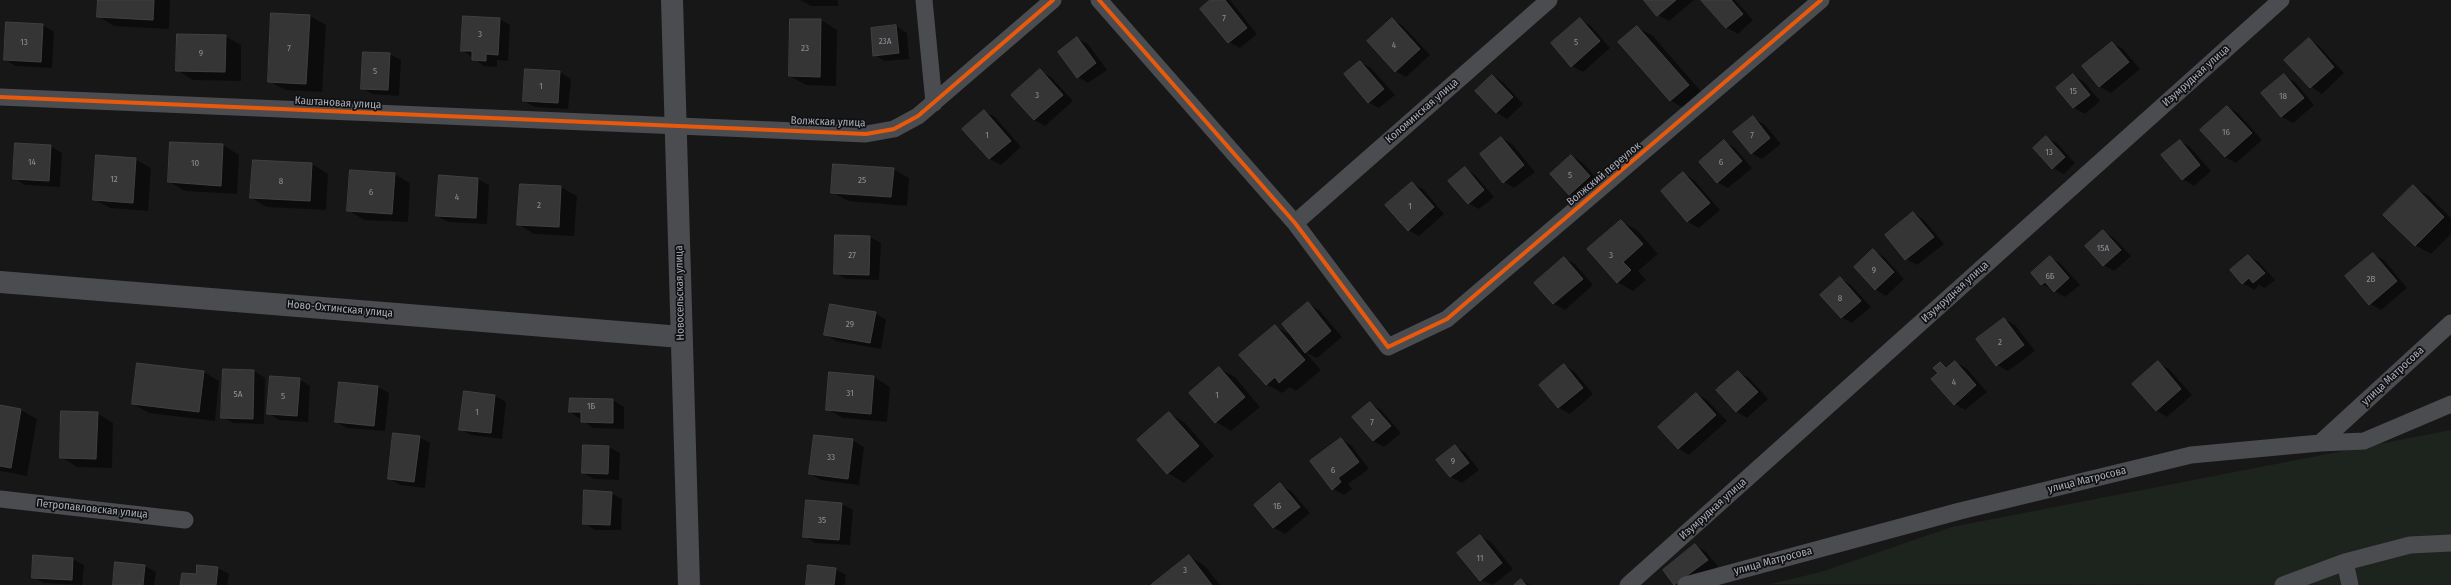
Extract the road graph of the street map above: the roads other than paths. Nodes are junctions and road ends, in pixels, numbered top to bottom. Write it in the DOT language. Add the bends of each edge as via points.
graph roads {
  1 [pos="672,0"];
  2 [pos="924,0"];
  3 [pos="1053,0"];
  4 [pos="1100,0"];
  5 [pos="1549,0"];
  6 [pos="1821,0"];
  7 [pos="2281,0"];
  8 [pos="0,97"];
  9 [pos="934,103"];
  10 [pos="676,127"];
  11 [pos="1295,223"];
  12 [pos="0,282"];
  13 [pos="2451,322"];
  14 [pos="681,337"];
  15 [pos="2451,404"];
  16 [pos="2320,443"];
  17 [pos="0,499"];
  18 [pos="185,520"];
  19 [pos="2451,543"];
  20 [pos="2345,562"];
  21 [pos="689,585"];
  22 [pos="1628,585"];
  23 [pos="1686,585"];
  24 [pos="2283,585"];
  25 [pos="2350,585"];
  1 -- 10 [label="street, Новосельская улица"];
  2 -- 9 [label="street"];
  3 -- 9 [label="street, Волжская улица"];
  4 -- 11 [label="street"];
  5 -- 11 [label="street, Коломинская улица"];
  6 -- 11 [label="street, Волжский переулок" via="1447,319 1388,347"];
  7 -- 22 [label="street, Изумрудная улица"];
  8 -- 10 [label="street, Каштановая улица"];
  9 -- 10 [label="street, Волжская улица" via="918,116 894,129 866,134"];
  10 -- 14 [label="street, Новосельская улица"];
  12 -- 14 [label="street, Ново-Охтинская улица"];
  13 -- 16 [label="street, улица Матросова"];
  14 -- 21 [label="street, Новосельская улица"];
  15 -- 16 [label="street" via="2364,441"];
  16 -- 23 [label="street, улица Матросова" via="2191,455 1960,511"];
  17 -- 18 [label="street, Петропавловская улица"];
  19 -- 20 [label="street" via="2410,545"];
  20 -- 24 [label="street"];
  20 -- 25 [label="street"];
}
